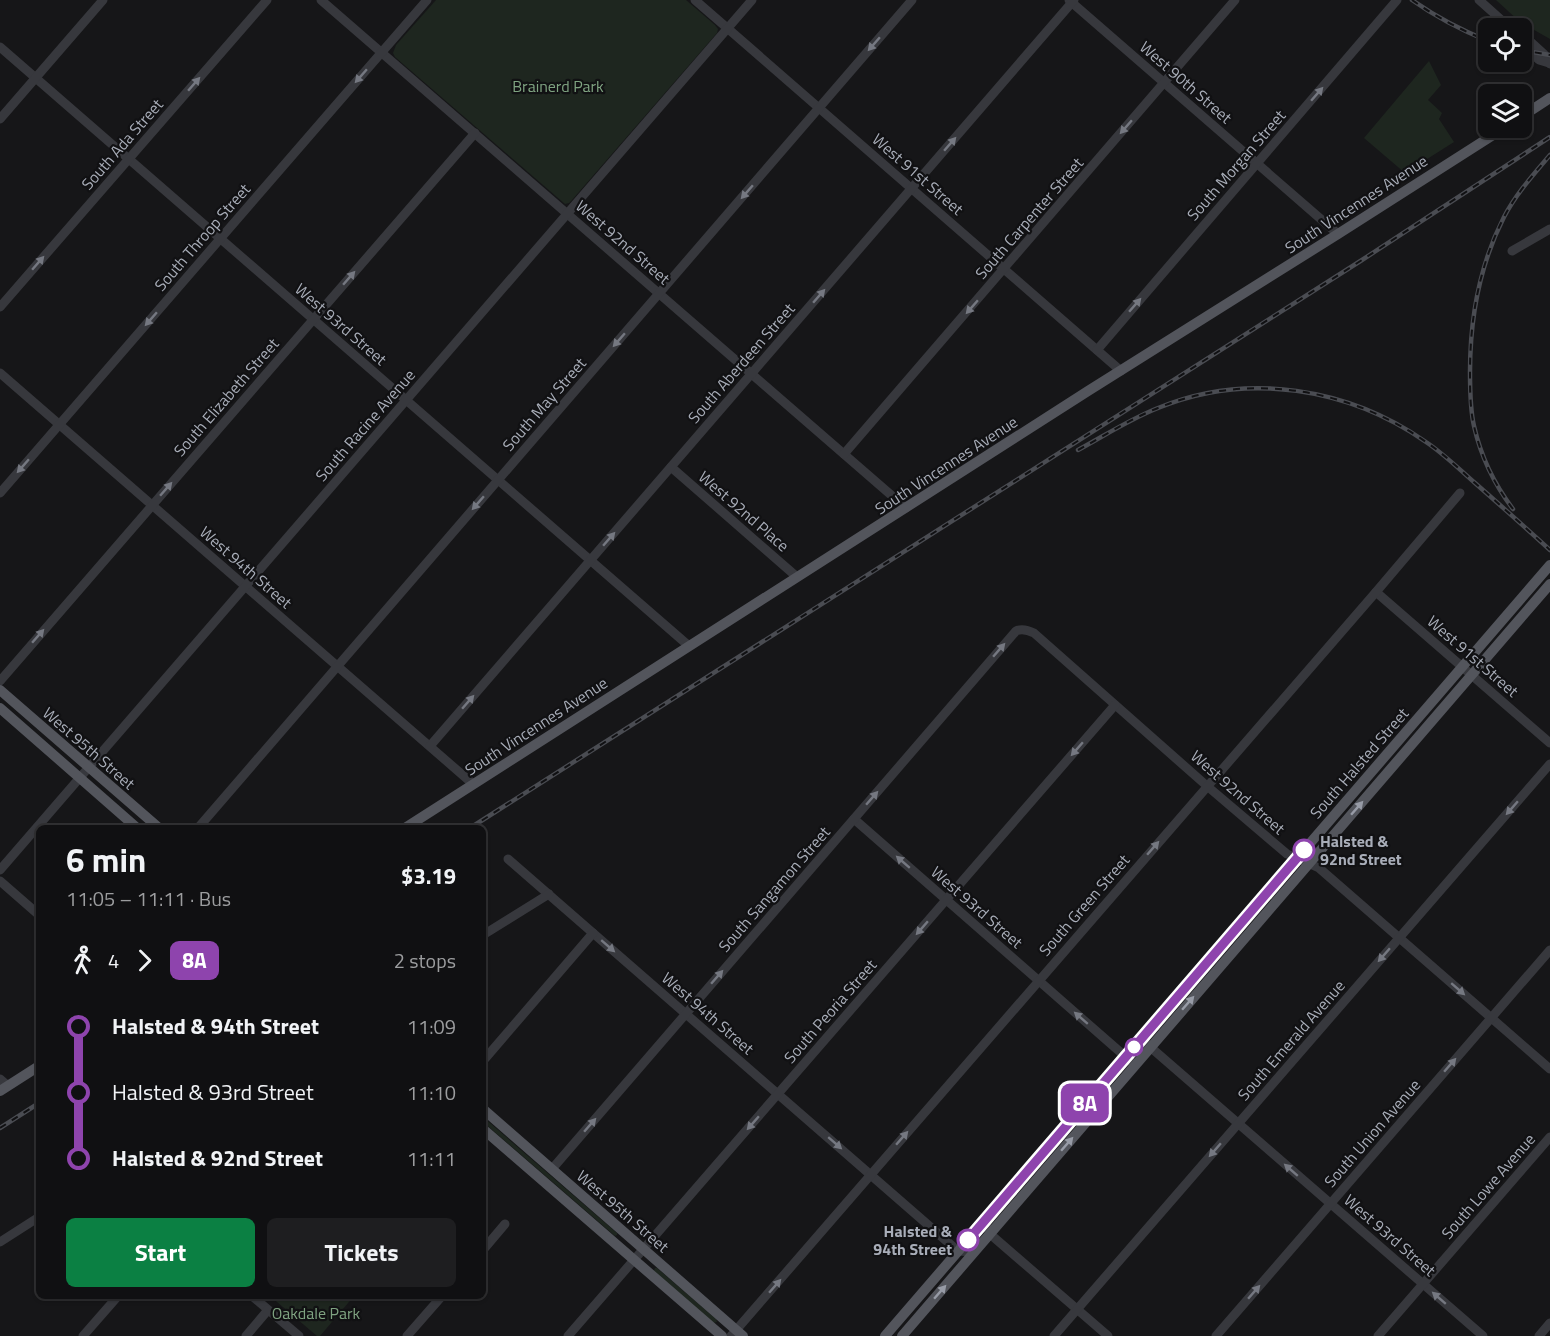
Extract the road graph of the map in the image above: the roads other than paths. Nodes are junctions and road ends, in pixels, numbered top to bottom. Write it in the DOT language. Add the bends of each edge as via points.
graph roads {
  1 [pos="103,0"];
  2 [pos="267,0"];
  3 [pos="321,0"];
  4 [pos="427,0"];
  5 [pos="694,0"];
  6 [pos="752,0"];
  7 [pos="912,0"];
  8 [pos="1235,0"];
  9 [pos="1397,0"];
  10 [pos="1479,0"];
  11 [pos="1072,1"];
  12 [pos="1500,18"];
  13 [pos="728,29"];
  14 [pos="1532,43"];
  15 [pos="0,47"];
  16 [pos="381,52"];
  17 [pos="1532,54"];
  18 [pos="1549,63"];
  19 [pos="35,78"];
  20 [pos="1164,83"];
  21 [pos="1550,98"];
  22 [pos="819,108"];
  23 [pos="1532,110"];
  24 [pos="0,118"];
  25 [pos="475,133"];
  26 [pos="1488,138"];
  27 [pos="129,159"];
  28 [pos="1257,164"];
  29 [pos="911,188"];
  30 [pos="567,213"];
  31 [pos="1550,229"];
  32 [pos="1338,234"];
  33 [pos="220,239"];
  34 [pos="1512,251"];
  35 [pos="1004,269"];
  36 [pos="659,293"];
  37 [pos="0,307"];
  38 [pos="313,320"];
  39 [pos="1097,350"];
  40 [pos="1121,371"];
  41 [pos="0,373"];
  42 [pos="752,374"];
  43 [pos="406,400"];
  44 [pos="60,424"];
  45 [pos="844,454"];
  46 [pos="671,467"];
  47 [pos="498,480"];
  48 [pos="0,493"];
  49 [pos="1460,493"];
  50 [pos="152,505"];
  51 [pos="906,508"];
  52 [pos="590,560"];
  53 [pos="1550,565"];
  54 [pos="797,577"];
  55 [pos="1550,584"];
  56 [pos="245,586"];
  57 [pos="1376,592"];
  58 [pos="1020,629"];
  59 [pos="689,646"];
  60 [pos="338,666"];
  61 [pos="1462,667"];
  62 [pos="1472,675"];
  63 [pos="0,681"];
  64 [pos="0,690"];
  65 [pos="1115,705"];
  66 [pos="0,708"];
  67 [pos="1550,743"];
  68 [pos="430,746"];
  69 [pos="1550,764"];
  70 [pos="89,767"];
  71 [pos="79,778"];
  72 [pos="473,784"];
  73 [pos="1207,786"];
  74 [pos="854,819"];
  75 [pos="39,825"];
  76 [pos="134,825"];
  77 [pos="156,825"];
  78 [pos="201,825"];
  79 [pos="410,825"];
  80 [pos="36,828"];
  81 [pos="1297,858"];
  82 [pos="508,859"];
  83 [pos="1309,864"];
  84 [pos="0,870"];
  85 [pos="0,881"];
  86 [pos="549,894"];
  87 [pos="946,900"];
  88 [pos="36,912"];
  89 [pos="486,933"];
  90 [pos="593,933"];
  91 [pos="1399,938"];
  92 [pos="1550,950"];
  93 [pos="1039,981"];
  94 [pos="686,1014"];
  95 [pos="1491,1018"];
  96 [pos="1141,1039"];
  97 [pos="1150,1048"];
  98 [pos="486,1057"];
  99 [pos="1125,1057"];
  100 [pos="1135,1065"];
  101 [pos="36,1068"];
  102 [pos="1550,1069"];
  103 [pos="3,1085"];
  104 [pos="778,1094"];
  105 [pos="486,1112"];
  106 [pos="1238,1124"];
  107 [pos="486,1132"];
  108 [pos="1550,1137"];
  109 [pos="552,1169"];
  110 [pos="871,1175"];
  111 [pos="1330,1204"];
  112 [pos="36,1219"];
  113 [pos="984,1221"];
  114 [pos="505,1224"];
  115 [pos="990,1234"];
  116 [pos="0,1242"];
  117 [pos="486,1246"];
  118 [pos="644,1249"];
  119 [pos="958,1251"];
  120 [pos="974,1252"];
  121 [pos="634,1260"];
  122 [pos="1423,1284"];
  123 [pos="115,1299"];
  124 [pos="255,1299"];
  125 [pos="439,1299"];
  126 [pos="1077,1309"];
  127 [pos="268,1310"];
  128 [pos="1550,1323"];
  129 [pos="737,1334"];
  130 [pos="83,1336"];
  131 [pos="246,1336"];
  132 [pos="299,1336"];
  133 [pos="407,1336"];
  134 [pos="568,1336"];
  135 [pos="722,1336"];
  136 [pos="885,1336"];
  137 [pos="902,1336"];
  138 [pos="1054,1336"];
  139 [pos="1108,1336"];
  140 [pos="1216,1336"];
  141 [pos="1378,1336"];
  142 [pos="1483,1336"];
  143 [pos="1539,1336"];
  1 -- 19 [label="street"];
  27 -- 2 [label="street, South Ada Street, one-way"];
  3 -- 16 [label="street, West 92nd Street"];
  4 -- 16 [label="street, South Throop Street"];
  5 -- 13 [label="street, West 91st Street"];
  6 -- 13 [label="street, South Racine Avenue"];
  7 -- 22 [label="street, South May Street, one-way"];
  8 -- 20 [label="street, South Carpenter Street"];
  28 -- 9 [label="street, South Morgan Street, one-way"];
  10 -- 12 [label="street"];
  11 -- 20 [label="street, West 90th Street"];
  29 -- 11 [label="street, South Aberdeen Street, one-way"];
  13 -- 22 [label="street, West 91st Street"];
  13 -- 30 [label="street, South Racine Avenue"];
  14 -- 18 [label="street"];
  15 -- 19 [label="street, West 93rd Street"];
  16 -- 25 [label="street, West 92nd Street"];
  16 -- 33 [label="street, South Throop Street, one-way"];
  17 -- 18 [label="street"];
  19 -- 24 [label="street"];
  19 -- 27 [label="street, West 93rd Street"];
  20 -- 28 [label="street, West 90th Street"];
  20 -- 35 [label="street, South Carpenter Street, one-way"];
  21 -- 23 [label="main road"];
  22 -- 29 [label="street, West 91st Street"];
  22 -- 36 [label="street, South May Street, one-way"];
  25 -- 30 [label="street, West 92nd Street"];
  38 -- 25 [label="street, South Elizabeth Street, one-way"];
  26 -- 32 [label="main road, South Vincennes Avenue"];
  27 -- 33 [label="street, West 93rd Street"];
  37 -- 27 [label="street, South Ada Street, one-way"];
  28 -- 32 [label="street, West 90th Street"];
  39 -- 28 [label="street, South Morgan Street, one-way"];
  29 -- 35 [label="street, West 91st Street"];
  42 -- 29 [label="street, South Aberdeen Street, one-way"];
  30 -- 36 [label="street, West 92nd Street"];
  30 -- 43 [label="street, South Racine Avenue"];
  31 -- 34 [label="street"];
  32 -- 40 [label="main road, South Vincennes Avenue"];
  33 -- 38 [label="street, West 93rd Street"];
  33 -- 44 [label="street, South Throop Street, one-way"];
  35 -- 39 [label="street, West 91st Street"];
  35 -- 45 [label="street, South Carpenter Street, one-way"];
  36 -- 42 [label="street, West 92nd Street"];
  36 -- 47 [label="street, South May Street, one-way"];
  38 -- 43 [label="street, West 93rd Street"];
  50 -- 38 [label="street, South Elizabeth Street, one-way"];
  39 -- 40 [label="street, West 91st Street"];
  40 -- 51 [label="main road, South Vincennes Avenue"];
  41 -- 44 [label="street, West 94th Street"];
  42 -- 45 [label="street, West 92nd Street"];
  42 -- 46 [label="street, South Aberdeen Street"];
  43 -- 47 [label="street, West 93rd Street"];
  43 -- 56 [label="street, South Racine Avenue"];
  44 -- 48 [label="street, South Throop Street, one-way"];
  44 -- 50 [label="street, West 94th Street"];
  45 -- 51 [label="street, West 92nd Street"];
  52 -- 46 [label="street, South Aberdeen Street, one-way"];
  46 -- 54 [label="street, West 92nd Place"];
  47 -- 52 [label="street, West 93rd Street"];
  47 -- 60 [label="street, South May Street, one-way"];
  49 -- 57 [label="street, South Green Street"];
  50 -- 56 [label="street, West 94th Street"];
  63 -- 50 [label="street, South Elizabeth Street, one-way"];
  51 -- 54 [label="main road, South Vincennes Avenue"];
  52 -- 59 [label="street, West 93rd Street"];
  68 -- 52 [label="street, South Aberdeen Street, one-way"];
  53 -- 61 [label="main road, South Halsted Street"];
  54 -- 59 [label="main road, South Vincennes Avenue"];
  55 -- 62 [label="main road, South Halsted Street"];
  56 -- 60 [label="street, West 94th Street"];
  56 -- 70 [label="street, South Racine Avenue"];
  57 -- 61 [label="street, West 91st Street"];
  57 -- 73 [label="street, South Green Street"];
  58 -- 65 [label="street, West 92nd Street" via="1034,633"];
  74 -- 58 [label="street, South Sangamon Street, one-way"];
  59 -- 72 [label="main road, South Vincennes Avenue"];
  60 -- 68 [label="street, West 94th Street"];
  60 -- 78 [label="street, South May Street"];
  61 -- 62 [label="street, West 91st Street"];
  61 -- 81 [label="main road, South Halsted Street"];
  62 -- 67 [label="street, West 91st Street"];
  83 -- 62 [label="main road, South Halsted Street, one-way"];
  64 -- 70 [label="main road, West 95th Street"];
  65 -- 73 [label="street, West 92nd Street"];
  65 -- 87 [label="street, South Peoria Street, one-way"];
  66 -- 71 [label="main road, West 95th Street"];
  68 -- 72 [label="street, West 94th Street"];
  69 -- 91 [label="street, South Emerald Avenue, one-way"];
  70 -- 71 [label="street, South Racine Avenue"];
  70 -- 77 [label="main road, West 95th Street"];
  71 -- 75 [label="street, South Racine Avenue"];
  71 -- 76 [label="main road, West 95th Street"];
  72 -- 79 [label="main road, South Vincennes Avenue"];
  73 -- 81 [label="street, West 92nd Street" via="1287,854"];
  93 -- 73 [label="street, South Green Street, one-way"];
  87 -- 74 [label="street, West 93rd Street, one-way"];
  94 -- 74 [label="street, South Sangamon Street, one-way"];
  80 -- 84 [label="street, South Racine Avenue"];
  81 -- 83 [label="street, West 92nd Street"];
  81 -- 96 [label="main road, South Halsted Street"];
  82 -- 86 [label="street, West 94th Street"];
  83 -- 91 [label="street, West 92nd Street"];
  97 -- 83 [label="main road, South Halsted Street, one-way"];
  85 -- 88 [label="street"];
  86 -- 89 [label="street"];
  86 -- 90 [label="street, West 94th Street"];
  87 -- 93 [label="street, West 93rd Street"];
  87 -- 104 [label="street, South Peoria Street, one-way"];
  90 -- 94 [label="street, West 94th Street, one-way"];
  90 -- 98 [label="street"];
  91 -- 95 [label="street, West 92nd Street, one-way"];
  91 -- 106 [label="street, South Emerald Avenue, one-way"];
  92 -- 95 [label="street, South Union Avenue"];
  99 -- 93 [label="street, West 93rd Street, one-way"];
  110 -- 93 [label="street, South Green Street, one-way"];
  94 -- 104 [label="street, West 94th Street"];
  109 -- 94 [label="street, South Sangamon Street, one-way"];
  95 -- 102 [label="street, West 92nd Street"];
  111 -- 95 [label="street, South Union Avenue, one-way"];
  96 -- 97 [label="street, West 93rd Street"];
  96 -- 99 [label="main road, South Halsted Street"];
  97 -- 100 [label="main road, South Halsted Street"];
  97 -- 106 [label="street, West 93rd Street"];
  99 -- 100 [label="street, West 93rd Street"];
  99 -- 113 [label="main road, South Halsted Street"];
  115 -- 100 [label="main road, South Halsted Street, one-way"];
  101 -- 103 [label="main road"];
  104 -- 110 [label="street, West 94th Street, one-way"];
  104 -- 118 [label="street, South Peoria Street, one-way"];
  105 -- 109 [label="main road, West 95th Street"];
  111 -- 106 [label="street, West 93rd Street, one-way"];
  106 -- 126 [label="street, South Emerald Avenue, one-way"];
  107 -- 121 [label="main road, West 95th Street"];
  108 -- 122 [label="street, South Lowe Avenue"];
  109 -- 118 [label="main road, West 95th Street"];
  110 -- 119 [label="street, West 94th Street"];
  129 -- 110 [label="street, South Green Street, one-way"];
  111 -- 122 [label="street, West 93rd Street"];
  140 -- 111 [label="street, South Union Avenue, one-way"];
  112 -- 116 [label="street"];
  113 -- 115 [label="street"];
  113 -- 119 [label="main road, South Halsted Street"];
  114 -- 117 [label="street"];
  115 -- 120 [label="main road, South Halsted Street"];
  115 -- 126 [label="street"];
  118 -- 121 [label="street, South Peoria Street"];
  118 -- 129 [label="main road, West 95th Street"];
  119 -- 120 [label="street"];
  119 -- 136 [label="main road, South Halsted Street"];
  137 -- 120 [label="main road, South Halsted Street, one-way"];
  121 -- 134 [label="street, South Peoria Street"];
  121 -- 135 [label="main road, West 95th Street"];
  122 -- 141 [label="street, South Lowe Avenue"];
  142 -- 122 [label="street, West 93rd Street, one-way"];
  123 -- 130 [label="street"];
  124 -- 127 [label="street"];
  125 -- 133 [label="street"];
  126 -- 138 [label="street, South Emerald Avenue"];
  126 -- 139 [label="street"];
  127 -- 131 [label="street"];
  127 -- 132 [label="street"];
  128 -- 143 [label="street"];
}
